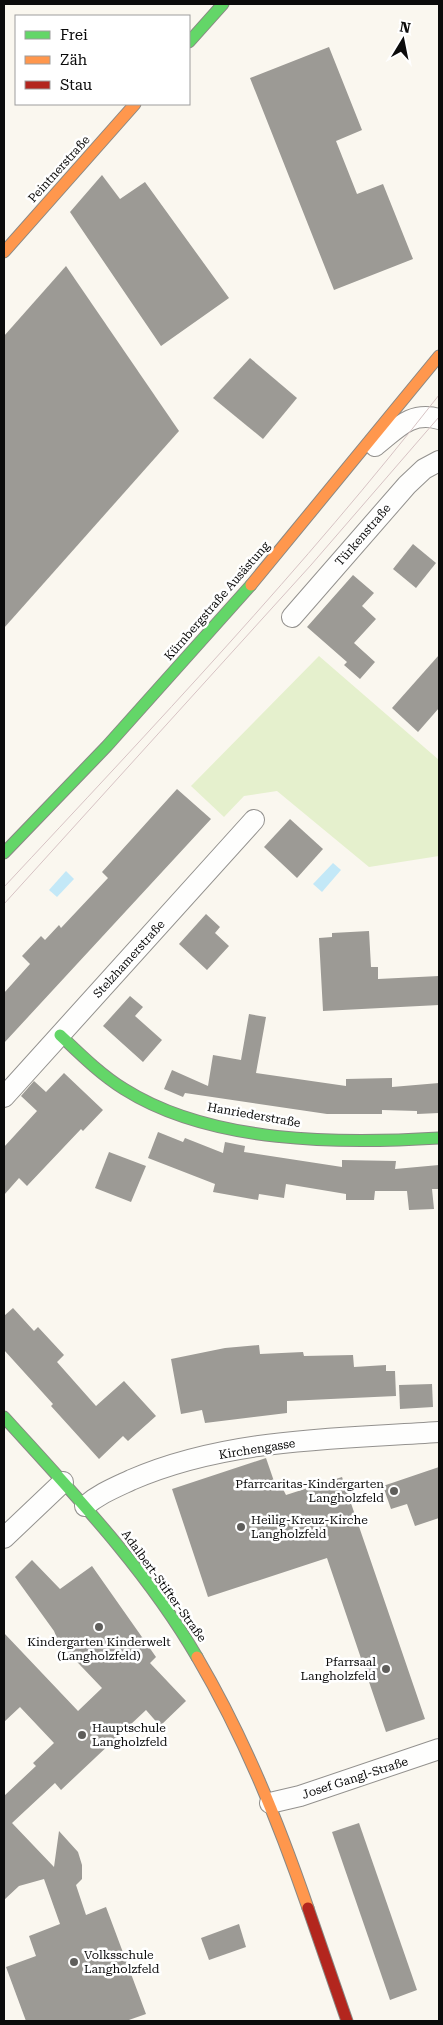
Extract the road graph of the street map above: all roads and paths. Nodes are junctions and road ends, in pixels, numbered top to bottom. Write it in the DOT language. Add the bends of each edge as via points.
graph roads {
  1 [pos="223,4"];
  2 [pos="190,41"];
  3 [pos="134,105"];
  4 [pos="4,252"];
  5 [pos="439,356"];
  6 [pos="433,378"];
  7 [pos="439,419"];
  8 [pos="439,461"];
  9 [pos="348,467"];
  10 [pos="292,617"];
  11 [pos="254,820"];
  12 [pos="4,853"];
  13 [pos="60,1035"];
  14 [pos="4,1097"];
  15 [pos="439,1138"];
  16 [pos="4,1417"];
  17 [pos="439,1432"];
  18 [pos="63,1482"];
  19 [pos="85,1506"];
  20 [pos="4,1538"];
  21 [pos="439,1749"];
  22 [pos="270,1803"];
  23 [pos="347,2021"];
  1 -- 2 [label="street"];
  3 -- 4 [label="street, Peintnerstraße"];
  5 -- 6 [label="street, Kürnbergstraße Ausästung"];
  6 -- 9 [label="street, Kürnbergstraße Ausästung"];
  7 -- 9 [label="street" via="423,416 409,420"];
  8 -- 10 [label="street, Türkenstraße" via="424,469 407,485"];
  9 -- 12 [label="street, Kürnbergstraße Ausästung" via="254,581 127,724"];
  11 -- 13 [label="street, Stelzhamerstraße"];
  13 -- 14 [label="street, Stelzhamerstraße"];
  13 -- 15 [label="street, Hanriederstraße" via="115,1083 134,1095 187,1116 248,1130 339,1141"];
  16 -- 18 [label="street, Adalbert-Stifter-Straße"];
  17 -- 19 [label="street, Kirchengasse" via="325,1439 227,1452 144,1475 102,1494"];
  18 -- 19 [label="street, Adalbert-Stifter-Straße"];
  18 -- 20 [label="street"];
  19 -- 22 [label="street, Adalbert-Stifter-Straße" via="146,1582 195,1653 248,1749"];
  21 -- 22 [label="street, Josef Gangl-Straße"];
  22 -- 23 [label="street, Adalbert-Stifter-Straße"];
}
